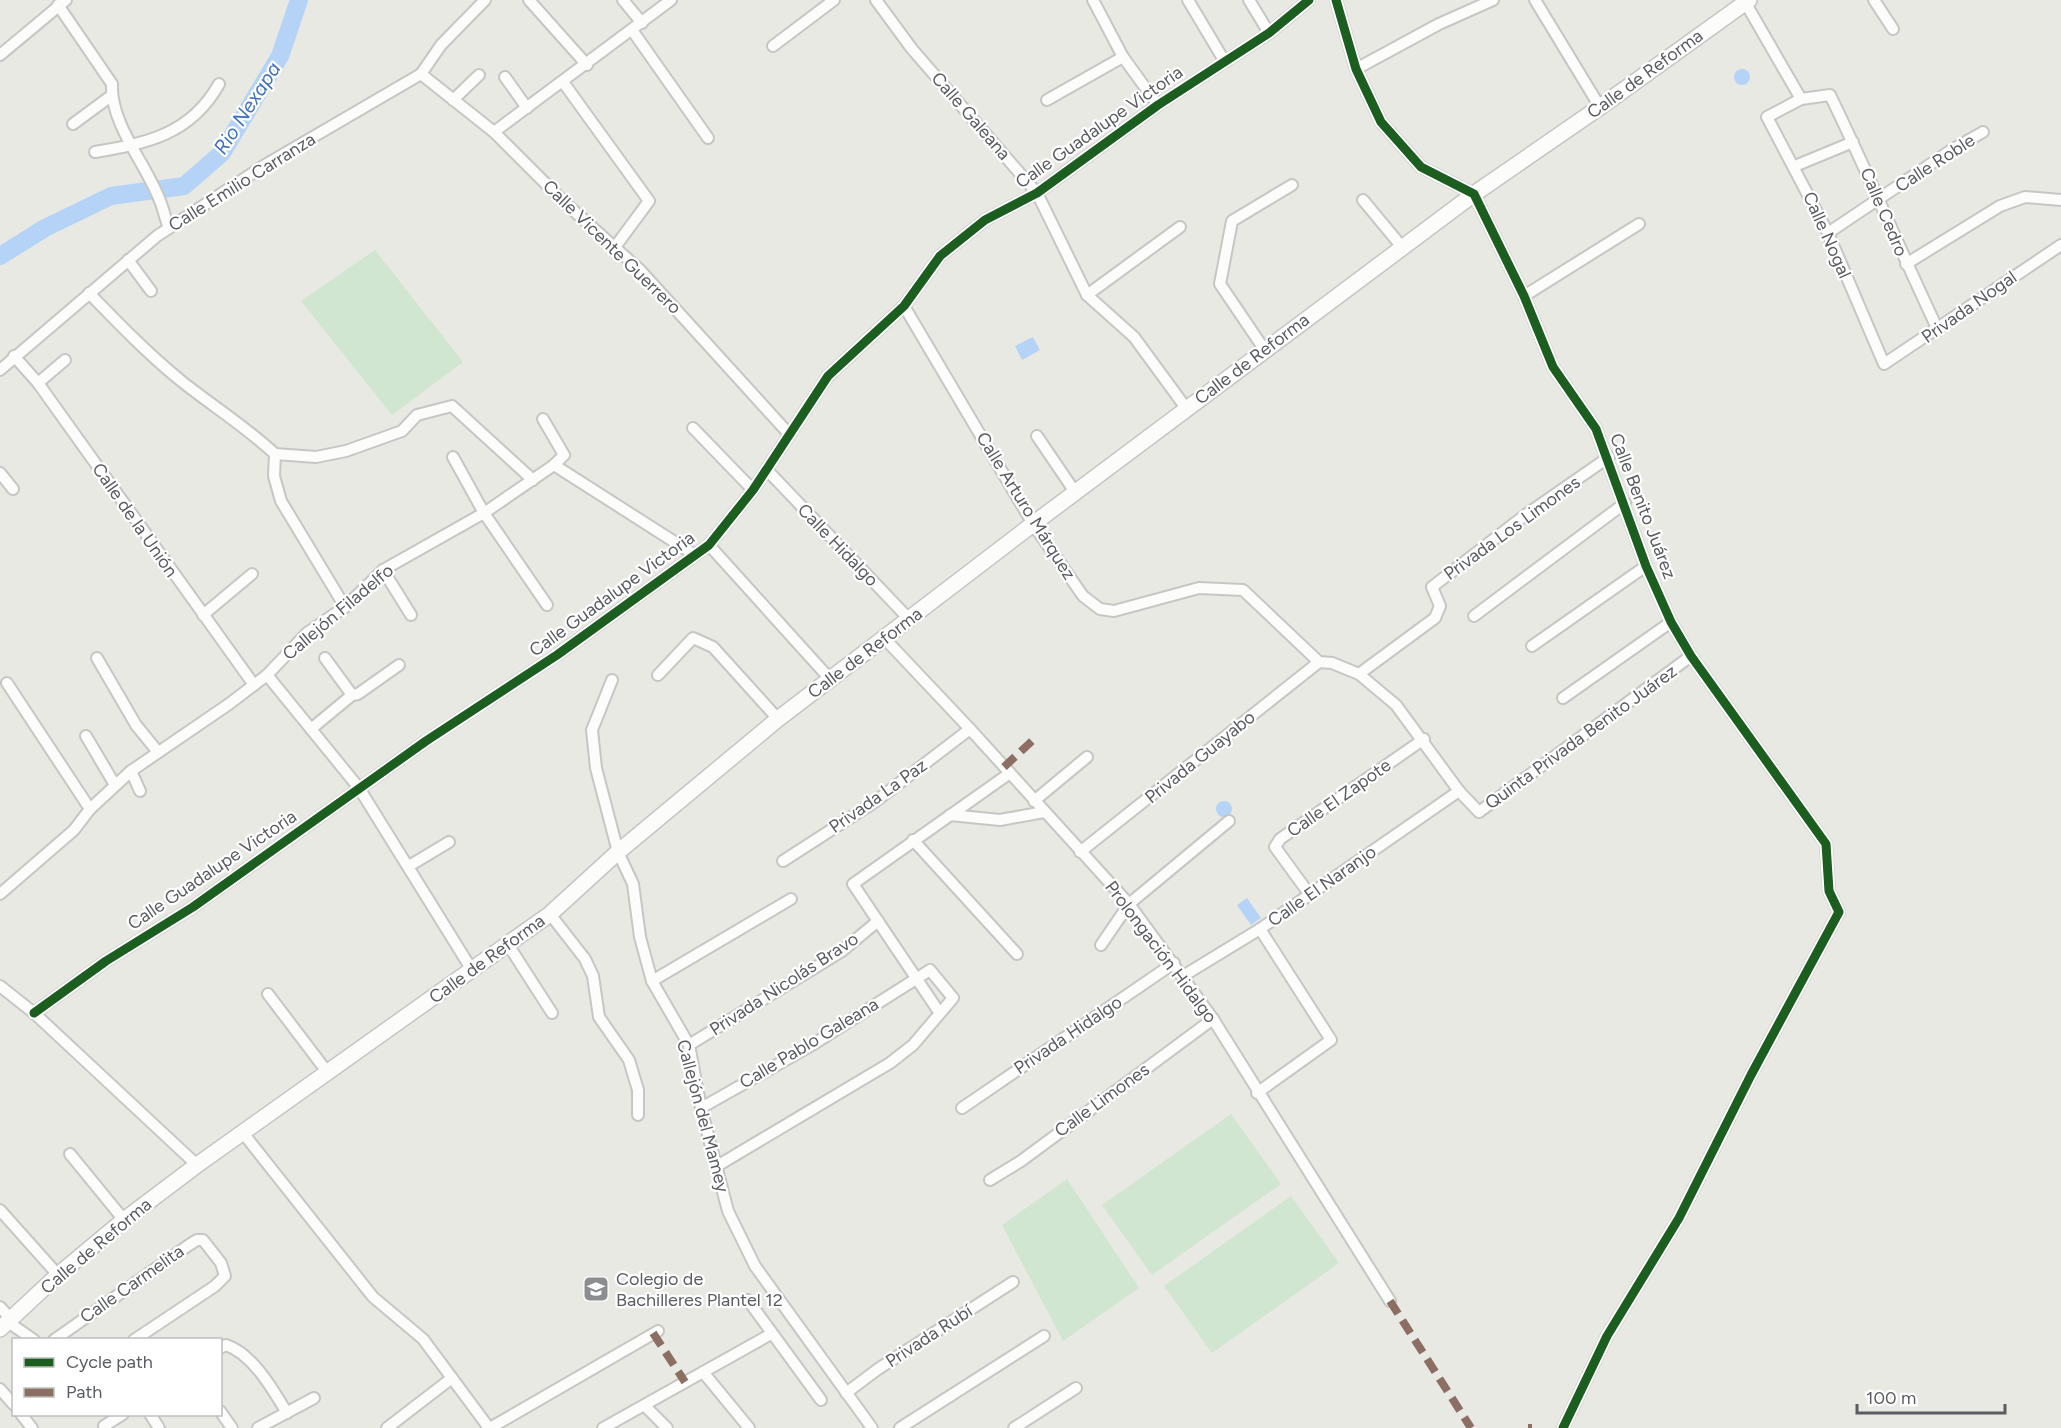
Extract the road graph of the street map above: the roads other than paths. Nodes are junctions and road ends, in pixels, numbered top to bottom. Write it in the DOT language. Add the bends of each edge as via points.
graph roads {
  1 [pos="485,0"];
  2 [pos="529,0"];
  3 [pos="623,0"];
  4 [pos="671,0"];
  5 [pos="834,0"];
  6 [pos="876,0"];
  7 [pos="1093,0"];
  8 [pos="1188,0"];
  9 [pos="1249,0"];
  10 [pos="1309,0"];
  11 [pos="1336,0"];
  12 [pos="1493,0"];
  13 [pos="1536,0"];
  14 [pos="1874,0"];
  15 [pos="1747,1"];
  16 [pos="63,2"];
  17 [pos="642,23"];
  18 [pos="1893,29"];
  19 [pos="633,30"];
  20 [pos="1269,33"];
  21 [pos="773,46"];
  22 [pos="0,55"];
  23 [pos="1123,57"];
  24 [pos="1225,62"];
  25 [pos="587,65"];
  26 [pos="1356,69"];
  27 [pos="422,74"];
  28 [pos="479,75"];
  29 [pos="505,77"];
  30 [pos="563,82"];
  31 [pos="219,84"];
  32 [pos="111,96"];
  33 [pos="1801,99"];
  34 [pos="453,100"];
  35 [pos="1047,100"];
  36 [pos="1158,105"];
  37 [pos="1600,107"];
  38 [pos="527,108"];
  39 [pos="74,124"];
  40 [pos="494,132"];
  41 [pos="1983,132"];
  42 [pos="708,138"];
  43 [pos="1853,142"];
  44 [pos="131,146"];
  45 [pos="95,152"];
  46 [pos="1795,166"];
  47 [pos="1293,185"];
  48 [pos="1037,193"];
  49 [pos="1474,194"];
  50 [pos="1880,199"];
  51 [pos="1363,200"];
  52 [pos="2061,200"];
  53 [pos="1640,224"];
  54 [pos="1180,227"];
  55 [pos="169,228"];
  56 [pos="1828,233"];
  57 [pos="2061,244"];
  58 [pos="615,247"];
  59 [pos="1402,247"];
  60 [pos="128,260"];
  61 [pos="1906,264"];
  62 [pos="151,291"];
  63 [pos="88,293"];
  64 [pos="1088,295"];
  65 [pos="1524,296"];
  66 [pos="904,306"];
  67 [pos="1938,330"];
  68 [pos="1264,349"];
  69 [pos="14,356"];
  70 [pos="1879,357"];
  71 [pos="65,360"];
  72 [pos="0,370"];
  73 [pos="38,383"];
  74 [pos="1186,408"];
  75 [pos="543,419"];
  76 [pos="693,428"];
  77 [pos="789,434"];
  78 [pos="1037,436"];
  79 [pos="275,454"];
  80 [pos="453,457"];
  81 [pos="1609,458"];
  82 [pos="554,465"];
  83 [pos="767,470"];
  84 [pos="0,473"];
  85 [pos="533,480"];
  86 [pos="13,489"];
  87 [pos="753,490"];
  88 [pos="1075,492"];
  89 [pos="1625,503"];
  90 [pos="484,513"];
  91 [pos="1033,524"];
  92 [pos="709,545"];
  93 [pos="695,555"];
  94 [pos="1646,566"];
  95 [pos="383,570"];
  96 [pos="252,573"];
  97 [pos="547,605"];
  98 [pos="345,607"];
  99 [pos="203,615"];
  100 [pos="411,615"];
  101 [pos="1474,615"];
  102 [pos="910,620"];
  103 [pos="1671,622"];
  104 [pos="885,639"];
  105 [pos="1532,646"];
  106 [pos="1691,656"];
  107 [pos="97,658"];
  108 [pos="325,658"];
  109 [pos="1319,662"];
  110 [pos="399,665"];
  111 [pos="1359,674"];
  112 [pos="267,675"];
  113 [pos="658,675"];
  114 [pos="830,679"];
  115 [pos="612,680"];
  116 [pos="7,683"];
  117 [pos="254,685"];
  118 [pos="352,694"];
  119 [pos="1563,698"];
  120 [pos="778,719"];
  121 [pos="311,729"];
  122 [pos="970,729"];
  123 [pos="86,736"];
  124 [pos="1424,739"];
  125 [pos="158,753"];
  126 [pos="1087,758"];
  127 [pos="131,771"];
  128 [pos="1010,773"];
  129 [pos="115,785"];
  130 [pos="359,788"];
  131 [pos="140,791"];
  132 [pos="1459,791"];
  133 [pos="1034,801"];
  134 [pos="1471,806"];
  135 [pos="90,809"];
  136 [pos="1044,812"];
  137 [pos="950,815"];
  138 [pos="1228,821"];
  139 [pos="913,840"];
  140 [pos="449,842"];
  141 [pos="618,852"];
  142 [pos="1080,852"];
  143 [pos="783,861"];
  144 [pos="409,866"];
  145 [pos="0,894"];
  146 [pos="1310,895"];
  147 [pos="791,899"];
  148 [pos="1129,903"];
  149 [pos="550,914"];
  150 [pos="878,921"];
  151 [pos="1260,929"];
  152 [pos="507,943"];
  153 [pos="1101,945"];
  154 [pos="1017,954"];
  155 [pos="1174,963"];
  156 [pos="472,970"];
  157 [pos="917,976"];
  158 [pos="1183,976"];
  159 [pos="652,981"];
  160 [pos="0,986"];
  161 [pos="268,994"];
  162 [pos="939,1012"];
  163 [pos="34,1013"];
  164 [pos="552,1013"];
  165 [pos="1213,1019"];
  166 [pos="689,1045"];
  167 [pos="328,1074"];
  168 [pos="1257,1093"];
  169 [pos="701,1108"];
  170 [pos="962,1108"];
  171 [pos="638,1115"];
  172 [pos="243,1133"];
  173 [pos="70,1154"];
  174 [pos="197,1165"];
  175 [pos="717,1166"];
  176 [pos="990,1180"];
  177 [pos="0,1210"];
  178 [pos="124,1220"];
  179 [pos="58,1275"];
  180 [pos="1013,1282"];
  181 [pos="748,1300"];
  182 [pos="1390,1301"];
  183 [pos="4,1319"];
  184 [pos="658,1331"];
  185 [pos="771,1334"];
  186 [pos="1044,1336"];
  187 [pos="31,1338"];
  188 [pos="57,1338"];
  189 [pos="137,1338"];
  190 [pos="222,1347"];
  191 [pos="703,1372"];
  192 [pos="452,1378"];
  193 [pos="1076,1388"];
  194 [pos="0,1389"];
  195 [pos="846,1393"];
  196 [pos="314,1398"];
  197 [pos="821,1400"];
  198 [pos="12,1403"];
  199 [pos="645,1406"];
  200 [pos="287,1413"];
  201 [pos="222,1414"];
  202 [pos="23,1416"];
  203 [pos="120,1416"];
  204 [pos="105,1427"];
  205 [pos="608,1427"];
  206 [pos="32,1428"];
  207 [pos="232,1428"];
  208 [pos="258,1428"];
  209 [pos="387,1428"];
  210 [pos="490,1428"];
  211 [pos="667,1428"];
  212 [pos="749,1428"];
  213 [pos="872,1428"];
  214 [pos="900,1428"];
  215 [pos="1014,1428"];
  216 [pos="1563,1428"];
  1 -- 27 [label="street, Calle Emilio Carranza" via="441,45"];
  2 -- 25 [label="street"];
  3 -- 17 [label="street"];
  4 -- 17 [label="street"];
  5 -- 21 [label="street"];
  6 -- 48 [label="street, Calle Galeana" via="912,49"];
  7 -- 23 [label="street"];
  8 -- 24 [label="street"];
  9 -- 20 [label="street"];
  10 -- 20 [label="street, Calle Guadalupe Victoria"];
  11 -- 26 [label="street"];
  12 -- 26 [label="street"];
  13 -- 37 [label="street"];
  14 -- 18 [label="street"];
  15 -- 33 [label="street"];
  15 -- 37 [label="main road, Calle de Reforma"];
  16 -- 22 [label="street"];
  16 -- 32 [label="street" via="112,84"];
  17 -- 19 [label="street"];
  19 -- 25 [label="street"];
  19 -- 42 [label="street"];
  20 -- 24 [label="street, Calle Guadalupe Victoria"];
  23 -- 35 [label="street"];
  23 -- 36 [label="street"];
  24 -- 36 [label="street, Calle Guadalupe Victoria"];
  25 -- 30 [label="street"];
  26 -- 49 [label="street" via="1381,122 1421,168"];
  27 -- 34 [label="street, Calle Vicente Guerrero"];
  27 -- 55 [label="street, Calle Emilio Carranza" via="265,165"];
  28 -- 34 [label="street"];
  29 -- 38 [label="street"];
  30 -- 38 [label="street"];
  30 -- 58 [label="street" via="649,201"];
  31 -- 44 [label="street" via="208,104 186,123 159,138"];
  32 -- 39 [label="street"];
  32 -- 44 [label="street"];
  33 -- 43 [label="street, Calle Cedro" via="1830,95"];
  33 -- 46 [label="street, Calle Nogal" via="1767,117"];
  34 -- 40 [label="street, Calle Vicente Guerrero"];
  36 -- 48 [label="street, Calle Guadalupe Victoria"];
  37 -- 49 [label="main road, Calle de Reforma"];
  38 -- 40 [label="street"];
  40 -- 58 [label="street, Calle Vicente Guerrero"];
  41 -- 50 [label="street, Calle Roble"];
  43 -- 46 [label="street"];
  43 -- 50 [label="street, Calle Cedro"];
  44 -- 45 [label="street"];
  44 -- 55 [label="street" via="160,201"];
  46 -- 56 [label="street, Calle Nogal"];
  47 -- 68 [label="street" via="1232,221 1220,284"];
  48 -- 64 [label="street, Calle Galeana"];
  48 -- 66 [label="street, Calle Guadalupe Victoria" via="985,220 940,256"];
  49 -- 59 [label="main road, Calle de Reforma"];
  49 -- 65 [label="street, Calle Benito Juárez"];
  50 -- 56 [label="street, Calle Roble"];
  50 -- 61 [label="street, Calle Cedro"];
  51 -- 59 [label="street"];
  52 -- 61 [label="street" via="2025,197 2000,206"];
  53 -- 65 [label="street"];
  54 -- 64 [label="street"];
  55 -- 60 [label="street, Calle Emilio Carranza"];
  56 -- 70 [label="street, Calle Nogal"];
  57 -- 67 [label="street, Privada Nogal"];
  58 -- 77 [label="street, Calle Vicente Guerrero"];
  59 -- 68 [label="main road, Calle de Reforma"];
  60 -- 62 [label="street"];
  60 -- 63 [label="street, Calle Emilio Carranza"];
  61 -- 67 [label="street, Calle Cedro"];
  63 -- 69 [label="street, Calle Emilio Carranza"];
  63 -- 79 [label="street" via="180,380 248,429"];
  64 -- 74 [label="street, Calle Galeana" via="1134,337"];
  65 -- 81 [label="street, Calle Benito Juárez" via="1553,367 1596,429"];
  66 -- 77 [label="street, Calle Guadalupe Victoria" via="828,376"];
  66 -- 91 [label="street, Calle Arturo Márquez"];
  67 -- 70 [label="street, Privada Nogal" via="1884,364"];
  68 -- 74 [label="main road, Calle de Reforma"];
  69 -- 72 [label="street, Calle Emilio Carranza"];
  69 -- 73 [label="street, Calle de la Unión"];
  71 -- 73 [label="street"];
  73 -- 99 [label="street, Calle de la Unión"];
  74 -- 88 [label="main road, Calle de Reforma"];
  75 -- 82 [label="street, Callejón Filadelfo" via="564,456"];
  76 -- 87 [label="street"];
  77 -- 83 [label="street, Calle Guadalupe Victoria"];
  78 -- 88 [label="street"];
  79 -- 85 [label="street" via="316,457 346,451 402,431 417,415 452,406"];
  79 -- 98 [label="street" via="274,476 282,501"];
  80 -- 90 [label="street"];
  81 -- 89 [label="street, Calle Benito Juárez"];
  81 -- 111 [label="street, Privada Los Limones" via="1524,516 1432,587 1440,606 1435,618"];
  82 -- 85 [label="street, Callejón Filadelfo"];
  82 -- 93 [label="street"];
  83 -- 87 [label="street, Calle Guadalupe Victoria"];
  83 -- 102 [label="street, Calle Hidalgo"];
  84 -- 86 [label="street"];
  85 -- 90 [label="street, Callejón Filadelfo"];
  87 -- 92 [label="street, Calle Guadalupe Victoria"];
  88 -- 91 [label="main road, Calle de Reforma"];
  89 -- 94 [label="street, Calle Benito Juárez"];
  89 -- 101 [label="street"];
  90 -- 95 [label="street, Callejón Filadelfo"];
  90 -- 97 [label="street"];
  91 -- 102 [label="main road, Calle de Reforma"];
  91 -- 109 [label="street, Calle Arturo Márquez" via="1083,596 1100,609 1114,611 1199,588 1243,590"];
  92 -- 93 [label="street, Calle Guadalupe Victoria"];
  92 -- 114 [label="street"];
  93 -- 130 [label="street, Calle Guadalupe Victoria" via="557,655"];
  94 -- 103 [label="street, Calle Benito Juárez"];
  94 -- 105 [label="street"];
  95 -- 98 [label="street, Callejón Filadelfo"];
  95 -- 100 [label="street"];
  96 -- 99 [label="street"];
  98 -- 112 [label="street, Callejón Filadelfo" via="307,633"];
  99 -- 117 [label="street, Calle de la Unión"];
  102 -- 104 [label="main road, Calle de Reforma"];
  103 -- 106 [label="street, Calle Benito Juárez"];
  103 -- 119 [label="street"];
  104 -- 114 [label="main road, Calle de Reforma"];
  104 -- 122 [label="street, Prolongación Hidalgo"];
  106 -- 134 [label="street, Quinta Privada Benito Juárez" via="1479,812"];
  106 -- 216 [label="street, Calle Benito Juárez" via="1819,831 1826,844 1829,891 1839,912 1679,1218 1606,1336"];
  107 -- 125 [label="street"];
  108 -- 118 [label="street"];
  109 -- 111 [label="street, Calle Arturo Márquez"];
  109 -- 142 [label="street, Privada Guayabo"];
  110 -- 118 [label="street" via="358,694"];
  111 -- 124 [label="street, Calle Arturo Márquez" via="1396,705"];
  112 -- 117 [label="street, Callejón Filadelfo"];
  112 -- 121 [label="street"];
  113 -- 120 [label="street" via="693,638 703,640"];
  114 -- 120 [label="main road, Calle de Reforma"];
  115 -- 141 [label="street, Callejón del Mamey" via="592,730 596,768"];
  116 -- 135 [label="street"];
  117 -- 125 [label="street, Callejón Filadelfo"];
  118 -- 121 [label="street"];
  120 -- 141 [label="main road, Calle de Reforma"];
  121 -- 130 [label="street"];
  122 -- 128 [label="street, Prolongación Hidalgo"];
  122 -- 143 [label="street, Privada La Paz" via="876,801"];
  123 -- 129 [label="street"];
  124 -- 132 [label="street, Calle Arturo Márquez"];
  124 -- 146 [label="street, Calle El Zapote" via="1280,839 1275,847"];
  125 -- 127 [label="street, Callejón Filadelfo"];
  126 -- 133 [label="street"];
  127 -- 129 [label="street, Callejón Filadelfo"];
  127 -- 131 [label="street"];
  128 -- 133 [label="street, Prolongación Hidalgo"];
  128 -- 137 [label="street"];
  129 -- 135 [label="street, Callejón Filadelfo"];
  130 -- 144 [label="street"];
  130 -- 163 [label="street, Calle Guadalupe Victoria" via="193,907 106,961"];
  132 -- 134 [label="street, Calle Arturo Márquez"];
  132 -- 146 [label="street, Calle El Naranjo"];
  133 -- 136 [label="street, Prolongación Hidalgo"];
  135 -- 145 [label="street, Callejón Filadelfo" via="74,830"];
  136 -- 137 [label="street" via="1000,820"];
  136 -- 142 [label="street, Prolongación Hidalgo"];
  137 -- 139 [label="street"];
  138 -- 148 [label="street"];
  139 -- 150 [label="street" via="853,884"];
  139 -- 154 [label="street"];
  140 -- 144 [label="street"];
  141 -- 149 [label="main road, Calle de Reforma"];
  141 -- 159 [label="street, Callejón del Mamey" via="633,884 640,937"];
  142 -- 148 [label="street, Prolongación Hidalgo"];
  144 -- 156 [label="street"];
  146 -- 151 [label="street, Calle El Naranjo"];
  147 -- 159 [label="street"];
  148 -- 153 [label="street"];
  148 -- 155 [label="street, Prolongación Hidalgo"];
  149 -- 152 [label="main road, Calle de Reforma"];
  149 -- 171 [label="street" via="585,959 593,976 599,1017 629,1060 638,1090"];
  150 -- 157 [label="street"];
  150 -- 166 [label="street, Privada Nicolás Bravo" via="842,951"];
  151 -- 158 [label="street, Calle El Naranjo"];
  151 -- 168 [label="street" via="1331,1040"];
  152 -- 156 [label="main road, Calle de Reforma"];
  152 -- 164 [label="street"];
  155 -- 158 [label="street, Prolongación Hidalgo"];
  155 -- 170 [label="street, Privada Hidalgo"];
  156 -- 167 [label="main road, Calle de Reforma"];
  157 -- 162 [label="street"];
  157 -- 162 [label="street, Calle Pablo Galeana" via="930,970 953,998"];
  157 -- 169 [label="street, Calle Pablo Galeana" via="812,1045"];
  158 -- 165 [label="street, Prolongación Hidalgo"];
  159 -- 166 [label="street, Callejón del Mamey"];
  160 -- 163 [label="street"];
  161 -- 167 [label="street"];
  162 -- 175 [label="street" via="913,1045 890,1063"];
  163 -- 174 [label="street"];
  165 -- 168 [label="street, Prolongación Hidalgo"];
  165 -- 176 [label="street, Calle Limones"];
  166 -- 169 [label="street, Callejón del Mamey"];
  167 -- 172 [label="main road, Calle de Reforma"];
  168 -- 182 [label="street, Prolongación Hidalgo"];
  169 -- 175 [label="street, Callejón del Mamey"];
  172 -- 174 [label="main road, Calle de Reforma"];
  172 -- 192 [label="street" via="374,1297 423,1339"];
  173 -- 178 [label="street"];
  174 -- 178 [label="main road, Calle de Reforma"];
  175 -- 195 [label="street, Callejón del Mamey" via="728,1211 755,1266"];
  177 -- 179 [label="street"];
  178 -- 179 [label="main road, Calle de Reforma"];
  179 -- 183 [label="main road, Calle de Reforma"];
  180 -- 195 [label="street, Privada Rubí"];
  181 -- 185 [label="street"];
  183 -- 187 [label="street"];
  184 -- 210 [label="street"];
  185 -- 191 [label="street"];
  185 -- 197 [label="street"];
  186 -- 214 [label="street"];
  188 -- 189 [label="street, Calle Carmelita" via="196,1240 203,1240 225,1275 215,1286"];
  190 -- 200 [label="street" via="226,1345 243,1353"];
  191 -- 199 [label="street"];
  191 -- 212 [label="street"];
  192 -- 209 [label="street"];
  192 -- 210 [label="street"];
  193 -- 215 [label="street"];
  194 -- 198 [label="street"];
  195 -- 213 [label="street, Callejón del Mamey"];
  196 -- 200 [label="street"];
  199 -- 205 [label="street"];
  199 -- 211 [label="street"];
  200 -- 208 [label="street"];
  201 -- 207 [label="street"];
  202 -- 206 [label="street"];
  203 -- 204 [label="street"];
}
